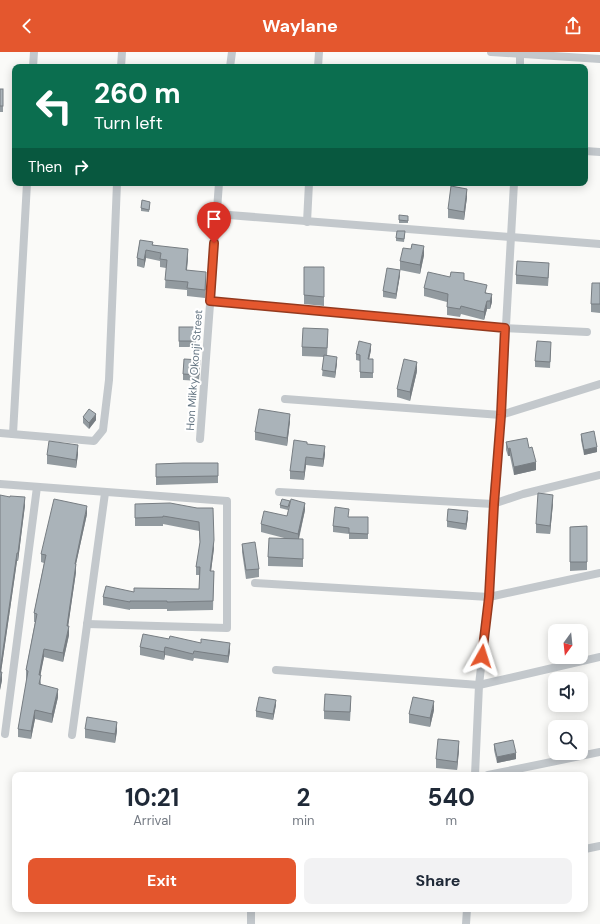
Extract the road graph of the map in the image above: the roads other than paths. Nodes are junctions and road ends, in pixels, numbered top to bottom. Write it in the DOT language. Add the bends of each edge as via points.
graph roads {
  1 [pos="34,52"];
  2 [pos="122,52"];
  3 [pos="232,52"];
  4 [pos="319,52"];
  5 [pos="492,52"];
  6 [pos="520,53"];
  7 [pos="600,59"];
  8 [pos="33,64"];
  9 [pos="121,64"];
  10 [pos="230,64"];
  11 [pos="318,64"];
  12 [pos="520,64"];
  13 [pos="588,151"];
  14 [pos="600,152"];
  15 [pos="27,186"];
  16 [pos="117,186"];
  17 [pos="219,186"];
  18 [pos="310,186"];
  19 [pos="514,186"];
  20 [pos="216,214"];
  21 [pos="307,222"];
  22 [pos="511,236"];
  23 [pos="600,244"];
  24 [pos="210,301"];
  25 [pos="505,328"];
  26 [pos="586,332"];
  27 [pos="600,384"];
  28 [pos="285,399"];
  29 [pos="501,415"];
  30 [pos="0,434"];
  31 [pos="13,434"];
  32 [pos="200,439"];
  33 [pos="600,475"];
  34 [pos="0,484"];
  35 [pos="37,487"];
  36 [pos="279,492"];
  37 [pos="105,493"];
  38 [pos="494,504"];
  39 [pos="600,573"];
  40 [pos="255,583"];
  41 [pos="489,597"];
  42 [pos="87,624"];
  43 [pos="600,657"];
  44 [pos="276,670"];
  45 [pos="479,685"];
  46 [pos="5,734"];
  47 [pos="72,735"];
  48 [pos="600,752"];
  49 [pos="475,772"];
  50 [pos="503,772"];
  51 [pos="600,846"];
  52 [pos="588,848"];
  53 [pos="251,912"];
  54 [pos="467,912"];
  55 [pos="251,924"];
  56 [pos="466,924"];
  1 -- 8 [label="street"];
  2 -- 9 [label="street"];
  3 -- 10 [label="street"];
  4 -- 11 [label="street"];
  5 -- 6 [label="street"];
  6 -- 7 [label="street"];
  6 -- 12 [label="street"];
  13 -- 14 [label="street"];
  15 -- 31 [label="street"];
  16 -- 31 [label="street" via="109,380 103,430 94,441"];
  17 -- 20 [label="street, Hon Mikky Okonji Street"];
  18 -- 21 [label="street"];
  19 -- 22 [label="street"];
  20 -- 21 [label="street"];
  20 -- 24 [label="street, Hon Mikky Okonji Street"];
  21 -- 22 [label="street"];
  22 -- 23 [label="street"];
  22 -- 25 [label="street"];
  24 -- 25 [label="street"];
  24 -- 32 [label="street, Hon Mikky Okonji Street"];
  25 -- 26 [label="street"];
  25 -- 29 [label="street"];
  27 -- 29 [label="street"];
  28 -- 29 [label="street"];
  29 -- 38 [label="street"];
  30 -- 31 [label="street"];
  33 -- 38 [label="street"];
  34 -- 35 [label="street"];
  35 -- 37 [label="street"];
  35 -- 46 [label="street"];
  36 -- 38 [label="street"];
  37 -- 42 [label="street"];
  37 -- 42 [label="street" via="227,501 227,628"];
  38 -- 41 [label="street"];
  39 -- 41 [label="street"];
  40 -- 41 [label="street"];
  41 -- 45 [label="street"];
  42 -- 47 [label="street"];
  43 -- 45 [label="street"];
  44 -- 45 [label="street"];
  45 -- 49 [label="street"];
  48 -- 50 [label="street"];
  51 -- 52 [label="street"];
  53 -- 55 [label="street"];
  54 -- 56 [label="street"];
}
